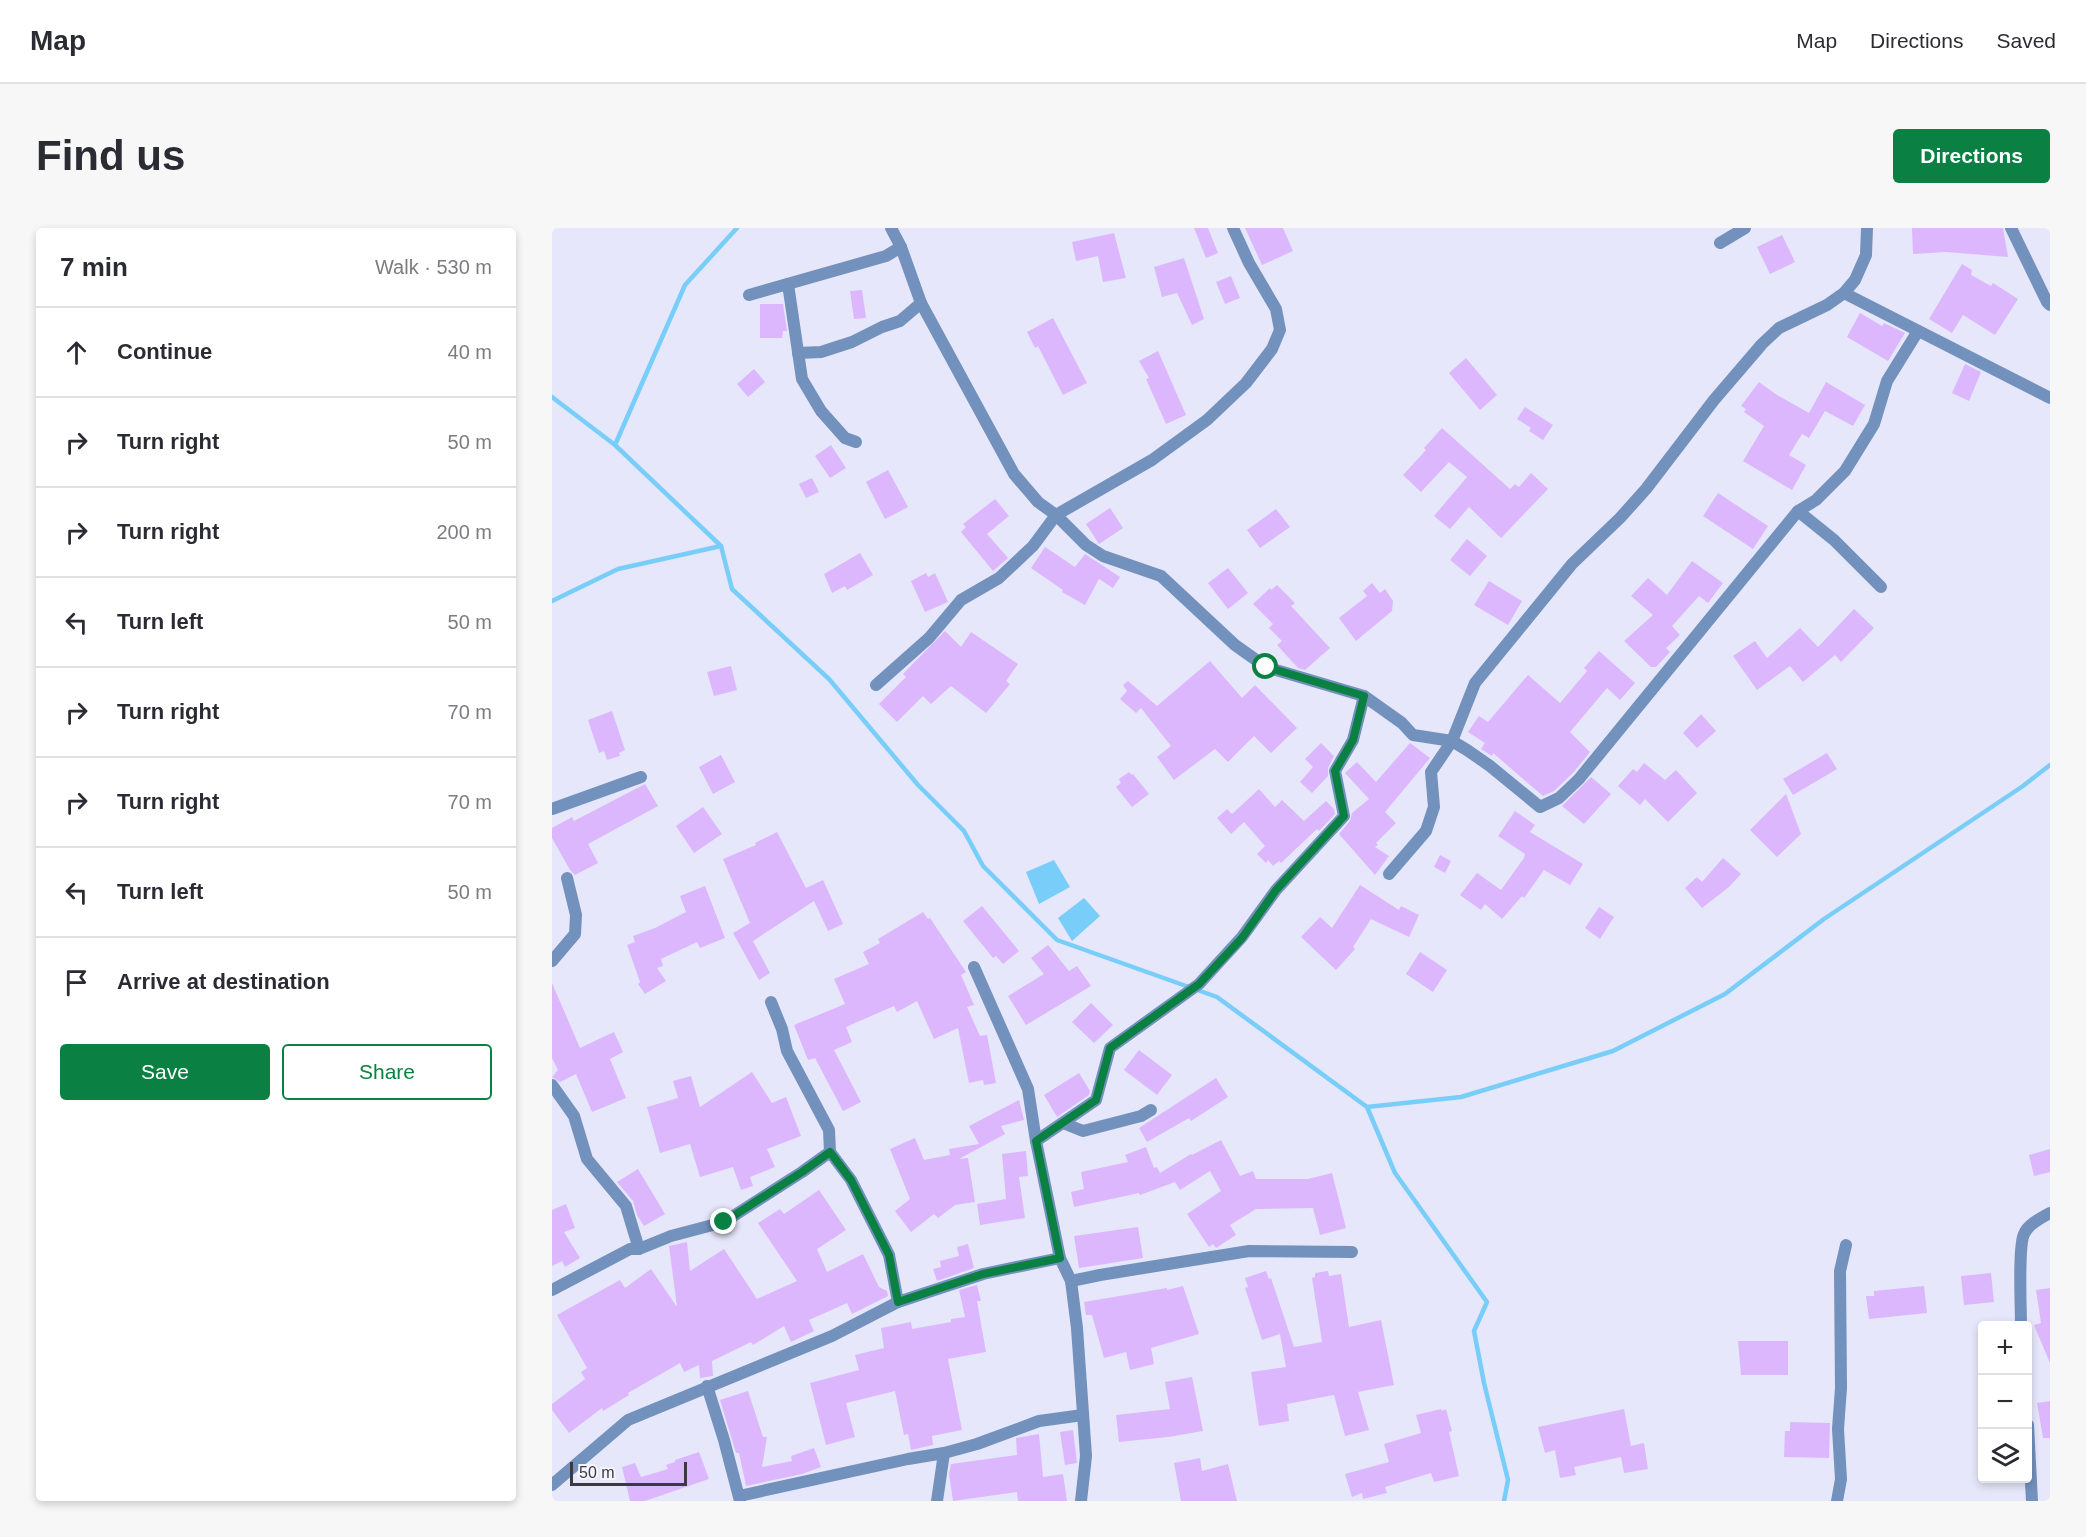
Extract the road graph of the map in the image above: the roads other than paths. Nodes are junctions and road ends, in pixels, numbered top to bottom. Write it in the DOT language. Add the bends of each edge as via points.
graph roads {
  1 [pos="891,228"];
  2 [pos="1233,228"];
  3 [pos="1745,228"];
  4 [pos="1867,228"];
  5 [pos="2011,228"];
  6 [pos="1720,243"];
  7 [pos="901,247"];
  8 [pos="788,285"];
  9 [pos="1844,293"];
  10 [pos="749,295"];
  11 [pos="2049,302"];
  12 [pos="921,303"];
  13 [pos="1918,331"];
  14 [pos="798,353"];
  15 [pos="2050,398"];
  16 [pos="856,442"];
  17 [pos="1798,512"];
  18 [pos="1056,515"];
  19 [pos="1881,587"];
  20 [pos="876,685"];
  21 [pos="1364,696"];
  22 [pos="1452,741"];
  23 [pos="640,777"];
  24 [pos="552,809"];
  25 [pos="1389,874"];
  26 [pos="567,878"];
  27 [pos="552,961"];
  28 [pos="974,967"];
  29 [pos="771,1002"];
  30 [pos="552,1085"];
  31 [pos="557,1102"];
  32 [pos="1151,1110"];
  33 [pos="1063,1123"];
  34 [pos="1036,1141"];
  35 [pos="830,1152"];
  36 [pos="2050,1213"];
  37 [pos="1846,1245"];
  38 [pos="639,1249"];
  39 [pos="1352,1252"];
  40 [pos="1060,1258"];
  41 [pos="1071,1281"];
  42 [pos="552,1290"];
  43 [pos="898,1302"];
  44 [pos="2021,1321"];
  45 [pos="706,1386"];
  46 [pos="1083,1415"];
  47 [pos="2028,1429"];
  48 [pos="944,1453"];
  49 [pos="552,1485"];
  50 [pos="739,1499"];
  51 [pos="937,1501"];
  52 [pos="1081,1501"];
  53 [pos="1837,1501"];
  54 [pos="2032,1501"];
  1 -- 7 [label="street"];
  2 -- 18 [label="street" via="1276,309 1280,330 1272,349 1246,383 1207,420 1152,459"];
  3 -- 6 [label="street"];
  4 -- 9 [label="street" via="1866,255 1855,280"];
  5 -- 11 [label="street"];
  7 -- 8 [label="street" via="886,256"];
  7 -- 12 [label="street"];
  8 -- 10 [label="street"];
  8 -- 14 [label="street"];
  9 -- 13 [label="street"];
  9 -- 22 [label="street" via="1779,328 1762,344 1646,489 1572,564 1475,683"];
  12 -- 14 [label="street" via="900,321 852,342 821,352"];
  12 -- 18 [label="street" via="1014,474 1038,502"];
  13 -- 15 [label="street"];
  13 -- 17 [label="street" via="1887,381 1874,424 1845,471"];
  14 -- 16 [label="street" via="802,379 821,411 845,438"];
  17 -- 19 [label="street" via="1834,540"];
  17 -- 22 [label="street" via="1579,779 1559,798 1540,807"];
  18 -- 20 [label="street" via="1033,546 999,578 961,600 929,638"];
  18 -- 21 [label="street" via="1103,556 1161,576 1235,645 1266,667"];
  21 -- 22 [label="street" via="1413,735"];
  21 -- 33 [label="street" via="1353,740 1335,771 1344,816 1276,890 1242,938 1199,984 1110,1048 1096,1100"];
  22 -- 25 [label="street" via="1431,772 1434,807 1426,831"];
  23 -- 24 [label="street"];
  26 -- 27 [label="street" via="576,915 575,934"];
  28 -- 34 [label="street" via="1028,1089"];
  29 -- 35 [label="street" via="787,1051 829,1130"];
  30 -- 31 [label="street"];
  31 -- 38 [label="street" via="574,1116 587,1159 627,1206"];
  32 -- 33 [label="street" via="1083,1131"];
  33 -- 34 [label="street"];
  34 -- 40 [label="street"];
  35 -- 38 [label="street" via="724,1222 670,1236"];
  35 -- 43 [label="street" via="851,1180 889,1255"];
  36 -- 44 [label="street" via="2024,1233"];
  37 -- 53 [label="street" via="1840,1271 1841,1479"];
  38 -- 42 [label="street" via="630,1249"];
  39 -- 41 [label="street" via="1250,1251"];
  40 -- 41 [label="street"];
  40 -- 43 [label="street" via="983,1274"];
  41 -- 46 [label="street"];
  43 -- 45 [label="street" via="832,1336"];
  45 -- 49 [label="street" via="628,1420"];
  45 -- 50 [label="street"];
  46 -- 48 [label="street" via="1039,1421"];
  46 -- 52 [label="street" via="1086,1456"];
  47 -- 54 [label="street"];
  48 -- 50 [label="street" via="908,1458"];
  48 -- 51 [label="street"];
}
